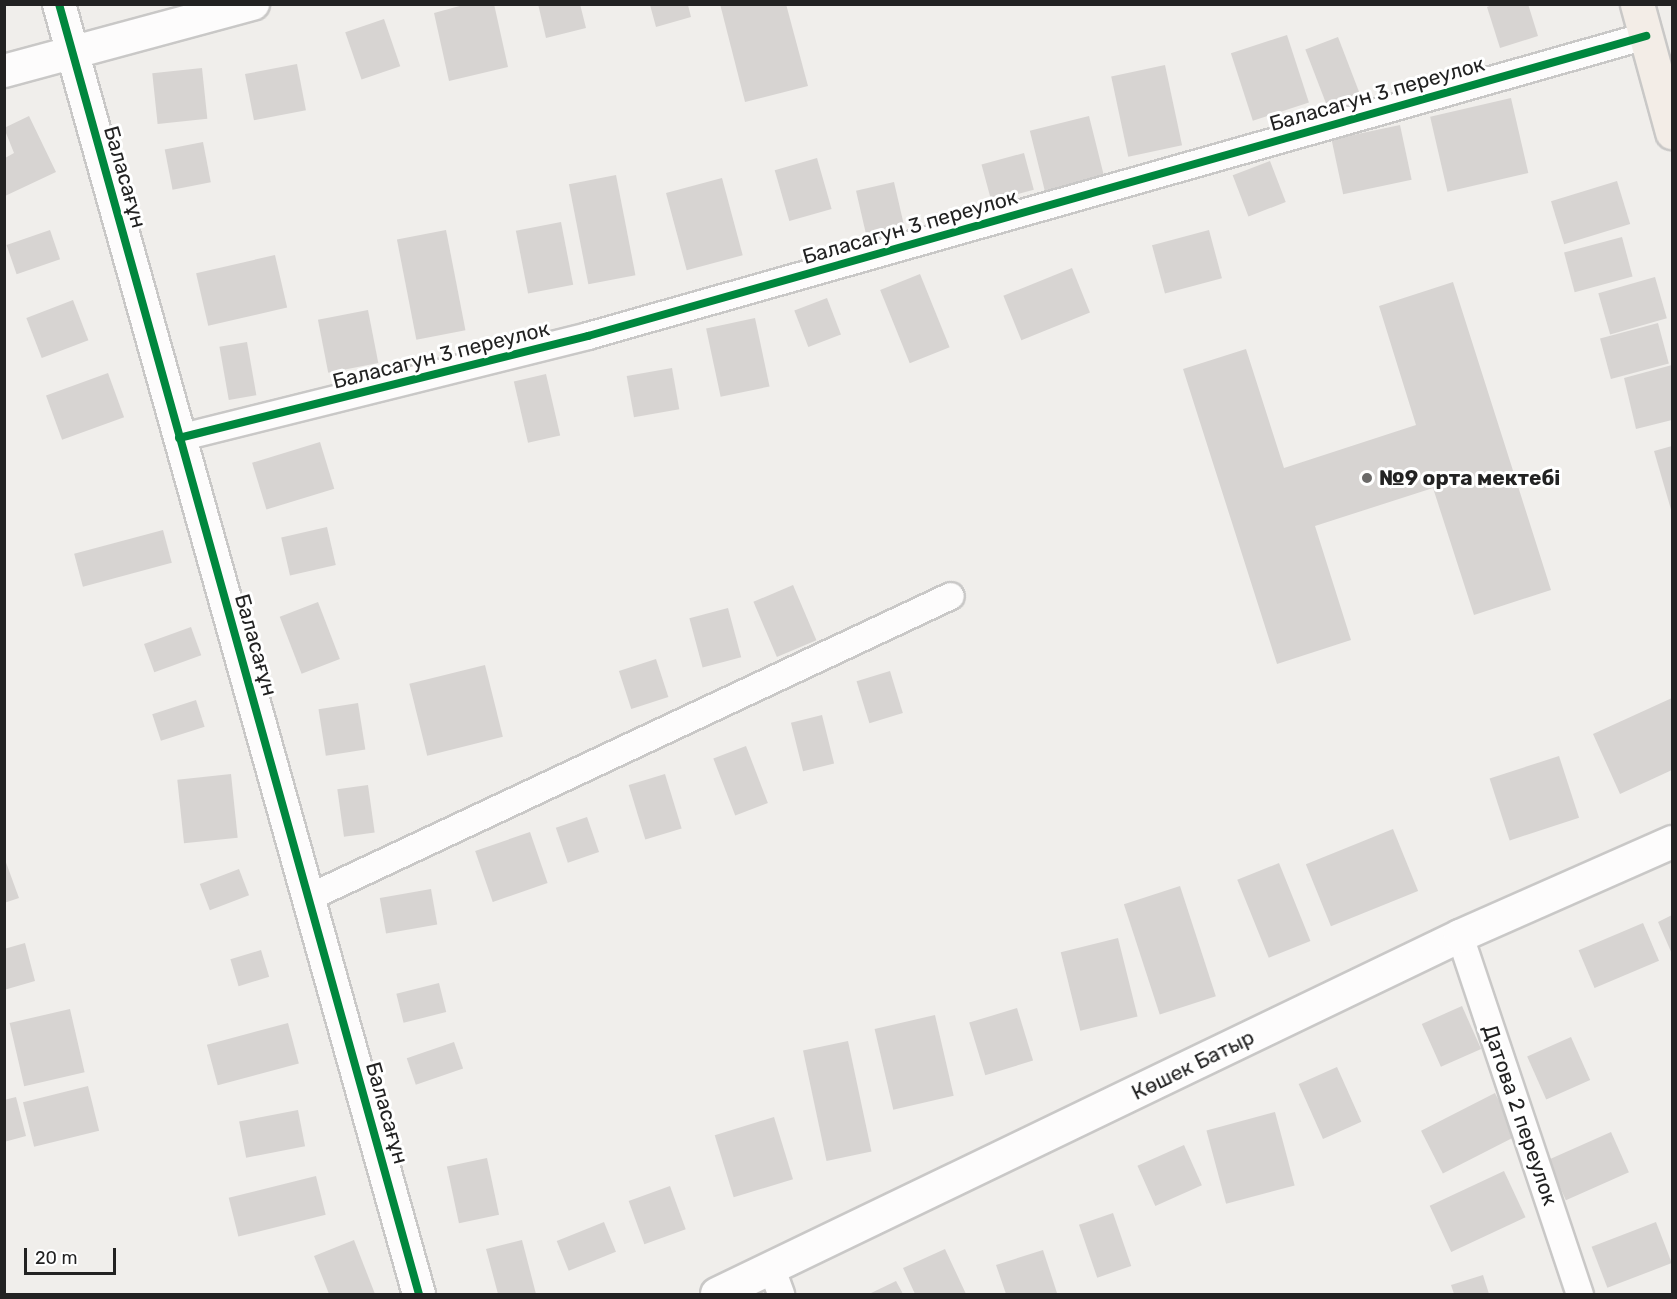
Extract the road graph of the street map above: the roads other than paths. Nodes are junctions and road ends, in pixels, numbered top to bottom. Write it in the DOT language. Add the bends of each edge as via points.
graph roads {
  1 [pos="59,4"];
  2 [pos="253,4"];
  3 [pos="1637,4"];
  4 [pos="1646,36"];
  5 [pos="71,54"];
  6 [pos="4,71"];
  7 [pos="1672,132"];
  8 [pos="179,438"];
  9 [pos="951,596"];
  10 [pos="1672,842"];
  11 [pos="308,898"];
  12 [pos="1460,936"];
  13 [pos="777,1282"];
  14 [pos="419,1294"];
  15 [pos="717,1294"];
  16 [pos="1580,1294"];
  1 -- 5 [label="street, Баласағұн"];
  2 -- 5 [label="street"];
  3 -- 4 [label="main road"];
  4 -- 7 [label="main road"];
  4 -- 8 [label="street, Баласагун 3 переулок" via="588,336"];
  5 -- 6 [label="street"];
  5 -- 8 [label="street, Баласағұн"];
  8 -- 11 [label="street, Баласағұн"];
  9 -- 11 [label="street"];
  10 -- 12 [label="street, Көшек Батыр"];
  11 -- 14 [label="street, Баласағұн"];
  12 -- 13 [label="street, Көшек Батыр"];
  12 -- 16 [label="street, Датова 2 переулок"];
  13 -- 15 [label="street, Көшек Батыр"];
}
